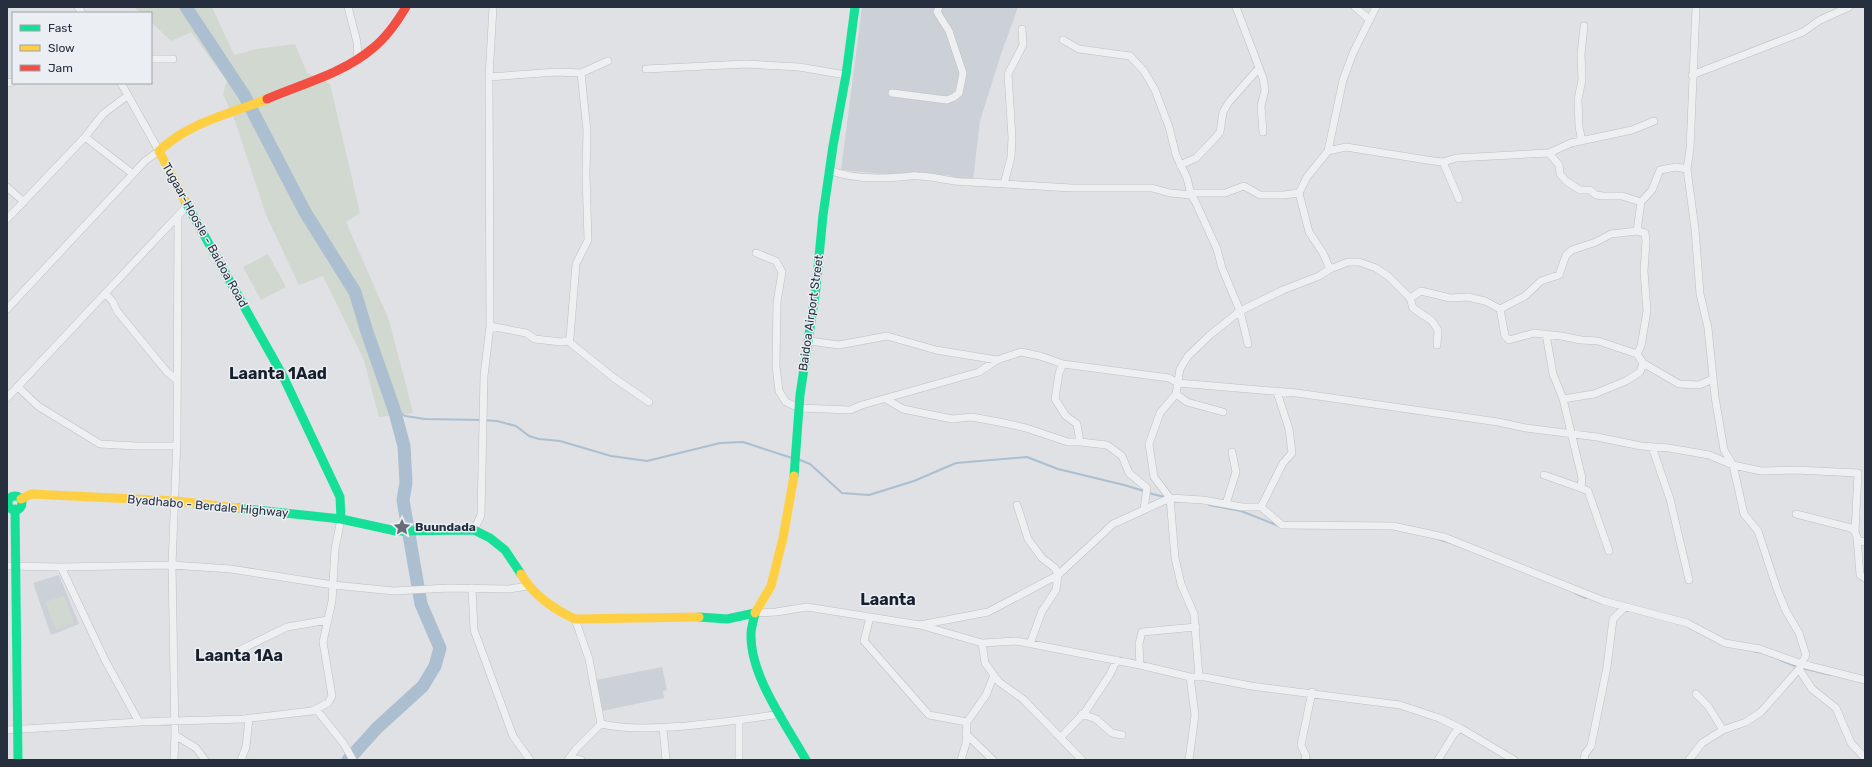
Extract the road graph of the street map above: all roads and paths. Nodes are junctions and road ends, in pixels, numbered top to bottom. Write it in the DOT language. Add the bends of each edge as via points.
graph roads {
  1 [pos="348,7"];
  2 [pos="406,7"];
  3 [pos="493,7"];
  4 [pos="855,7"];
  5 [pos="939,7"];
  6 [pos="1236,7"];
  7 [pos="1355,7"];
  8 [pos="1376,7"];
  9 [pos="1696,7"];
  10 [pos="1849,7"];
  11 [pos="1370,20"];
  12 [pos="1584,26"];
  13 [pos="1022,29"];
  14 [pos="1063,40"];
  15 [pos="173,59"];
  16 [pos="358,59"];
  17 [pos="152,60"];
  18 [pos="608,61"];
  19 [pos="1259,68"];
  20 [pos="646,69"];
  21 [pos="581,73"];
  22 [pos="846,75"];
  23 [pos="1692,75"];
  24 [pos="489,77"];
  25 [pos="121,84"];
  26 [pos="892,94"];
  27 [pos="127,96"];
  28 [pos="1654,121"];
  29 [pos="1263,132"];
  30 [pos="85,137"];
  31 [pos="1582,141"];
  32 [pos="159,151"];
  33 [pos="1328,151"];
  34 [pos="1549,153"];
  35 [pos="1443,162"];
  36 [pos="1180,165"];
  37 [pos="1687,168"];
  38 [pos="829,170"];
  39 [pos="133,174"];
  40 [pos="844,175"];
  41 [pos="1004,184"];
  42 [pos="7,187"];
  43 [pos="1298,193"];
  44 [pos="1191,195"];
  45 [pos="826,198"];
  46 [pos="1459,199"];
  47 [pos="24,202"];
  48 [pos="1641,202"];
  49 [pos="187,206"];
  50 [pos="178,217"];
  51 [pos="7,219"];
  52 [pos="1637,231"];
  53 [pos="756,253"];
  54 [pos="1330,269"];
  55 [pos="106,294"];
  56 [pos="1410,298"];
  57 [pos="1500,309"];
  58 [pos="7,310"];
  59 [pos="1240,311"];
  60 [pos="490,326"];
  61 [pos="1546,334"];
  62 [pos="568,341"];
  63 [pos="809,341"];
  64 [pos="1248,344"];
  65 [pos="1436,345"];
  66 [pos="1637,354"];
  67 [pos="997,360"];
  68 [pos="1644,363"];
  69 [pos="1063,364"];
  70 [pos="1713,379"];
  71 [pos="177,380"];
  72 [pos="1178,383"];
  73 [pos="18,387"];
  74 [pos="1277,392"];
  75 [pos="1176,394"];
  76 [pos="7,398"];
  77 [pos="886,399"];
  78 [pos="1563,399"];
  79 [pos="649,402"];
  80 [pos="800,408"];
  81 [pos="1223,412"];
  82 [pos="1571,433"];
  83 [pos="1080,442"];
  84 [pos="176,446"];
  85 [pos="1652,447"];
  86 [pos="1232,452"];
  87 [pos="1733,465"];
  88 [pos="1861,474"];
  89 [pos="1544,475"];
  90 [pos="1154,477"];
  91 [pos="1147,488"];
  92 [pos="1581,488"];
  93 [pos="8,498"];
  94 [pos="1170,498"];
  95 [pos="21,499"];
  96 [pos="176,502"];
  97 [pos="1226,504"];
  98 [pos="1017,505"];
  99 [pos="1261,507"];
  100 [pos="15,509"];
  101 [pos="1144,509"];
  102 [pos="1796,514"];
  103 [pos="341,519"];
  104 [pos="474,530"];
  105 [pos="1855,532"];
  106 [pos="1857,540"];
  107 [pos="1865,542"];
  108 [pos="1609,551"];
  109 [pos="172,565"];
  110 [pos="11,566"];
  111 [pos="61,567"];
  112 [pos="1058,575"];
  113 [pos="1865,578"];
  114 [pos="1689,580"];
  115 [pos="333,585"];
  116 [pos="528,586"];
  117 [pos="472,588"];
  118 [pos="1625,607"];
  119 [pos="755,614"];
  120 [pos="870,617"];
  121 [pos="575,619"];
  122 [pos="328,620"];
  123 [pos="920,625"];
  124 [pos="1196,627"];
  125 [pos="982,643"];
  126 [pos="1030,644"];
  127 [pos="232,654"];
  128 [pos="1116,660"];
  129 [pos="1140,664"];
  130 [pos="1800,667"];
  131 [pos="994,675"];
  132 [pos="1190,677"];
  133 [pos="1199,677"];
  134 [pos="1865,680"];
  135 [pos="1312,692"];
  136 [pos="1696,694"];
  137 [pos="316,709"];
  138 [pos="780,714"];
  139 [pos="1082,714"];
  140 [pos="249,718"];
  141 [pos="739,721"];
  142 [pos="139,722"];
  143 [pos="174,722"];
  144 [pos="966,722"];
  145 [pos="601,724"];
  146 [pos="663,728"];
  147 [pos="1460,728"];
  148 [pos="18,729"];
  149 [pos="7,730"];
  150 [pos="1723,730"];
  151 [pos="966,734"];
  152 [pos="175,735"];
  153 [pos="1122,735"];
  154 [pos="1061,737"];
  155 [pos="1865,758"];
  156 [pos="569,759"];
  157 [pos="18,760"];
  158 [pos="174,760"];
  159 [pos="205,760"];
  160 [pos="241,760"];
  161 [pos="353,760"];
  162 [pos="530,760"];
  163 [pos="581,760"];
  164 [pos="666,760"];
  165 [pos="740,760"];
  166 [pos="806,760"];
  167 [pos="961,760"];
  168 [pos="993,760"];
  169 [pos="1082,760"];
  170 [pos="1189,760"];
  171 [pos="1305,760"];
  172 [pos="1438,760"];
  173 [pos="1514,760"];
  174 [pos="1584,760"];
  175 [pos="1689,760"];
  1 -- 16 [label="street" via="357,42"];
  2 -- 16 [label="main road, Tugaar-Hoosle - Baidoa Road" via="379,45"];
  3 -- 24 [label="street"];
  4 -- 22 [label="main road, Baidoa Airport Street"];
  5 -- 26 [label="street" via="938,12 949,31 963,73 959,93 947,100"];
  6 -- 19 [label="street"];
  7 -- 11 [label="street"];
  8 -- 11 [label="street"];
  9 -- 23 [label="street"];
  10 -- 23 [label="street" via="1820,20 1803,32"];
  11 -- 33 [label="street" via="1343,80"];
  12 -- 31 [label="street" via="1582,80 1578,99"];
  13 -- 41 [label="street" via="1023,45 1008,74 1012,138 1011,156"];
  14 -- 36 [label="street" via="1079,49 1130,56 1144,71 1152,85 1169,127"];
  15 -- 17 [label="street"];
  16 -- 32 [label="main road, Tugaar-Hoosle - Baidoa Road" via="270,98 192,126 179,133"];
  18 -- 21 [label="street"];
  19 -- 29 [label="street" via="1264,90 1261,106"];
  19 -- 36 [label="street" via="1228,102 1220,132 1216,137 1196,158"];
  20 -- 22 [label="street" via="746,64 799,67"];
  21 -- 24 [label="street" via="543,72"];
  21 -- 62 [label="street" via="587,132 588,240 576,264"];
  22 -- 38 [label="main road, Baidoa Airport Street"];
  23 -- 37 [label="street"];
  24 -- 60 [label="street"];
  25 -- 27 [label="street"];
  27 -- 30 [label="street" via="103,114"];
  27 -- 32 [label="street"];
  28 -- 31 [label="street" via="1632,130"];
  30 -- 39 [label="street"];
  30 -- 47 [label="street"];
  31 -- 34 [label="street"];
  32 -- 39 [label="street"];
  32 -- 49 [label="main road, Tugaar-Hoosle - Baidoa Road"];
  33 -- 35 [label="street" via="1346,147"];
  33 -- 43 [label="street"];
  34 -- 35 [label="street" via="1456,158"];
  34 -- 48 [label="street" via="1559,165 1560,174 1580,190 1590,190 1596,195 1622,196"];
  35 -- 46 [label="street"];
  36 -- 44 [label="street" via="1187,178"];
  37 -- 48 [label="street" via="1660,170 1652,190"];
  37 -- 70 [label="street" via="1700,294 1708,328"];
  38 -- 40 [label="street"];
  38 -- 45 [label="main road, Baidoa Airport Street"];
  39 -- 58 [label="street"];
  40 -- 41 [label="street" via="898,178 918,176 957,182"];
  40 -- 45 [label="street" via="833,182"];
  41 -- 44 [label="street" via="1072,188 1152,188"];
  42 -- 47 [label="street"];
  43 -- 44 [label="street" via="1260,195 1244,186 1225,193"];
  43 -- 54 [label="street" via="1309,232 1324,253"];
  44 -- 59 [label="street" via="1217,249"];
  45 -- 63 [label="main road, Baidoa Airport Street"];
  47 -- 51 [label="street"];
  48 -- 52 [label="street"];
  49 -- 50 [label="street"];
  49 -- 103 [label="main road, Tugaar-Hoosle - Baidoa Road" via="283,376 340,496"];
  50 -- 55 [label="street"];
  50 -- 71 [label="street"];
  52 -- 57 [label="street" via="1611,234 1572,250 1566,255 1560,275 1541,281 1525,296"];
  52 -- 66 [label="street" via="1645,233 1647,311 1641,346"];
  53 -- 80 [label="street" via="776,261 782,272 777,302 776,366 779,391 786,402"];
  54 -- 56 [label="street" via="1348,262 1359,262 1376,268"];
  54 -- 59 [label="street"];
  55 -- 71 [label="street" via="167,372"];
  55 -- 73 [label="street"];
  56 -- 57 [label="street" via="1421,291 1431,292 1450,298 1468,297"];
  56 -- 65 [label="street" via="1413,308 1432,321 1438,330"];
  57 -- 61 [label="street" via="1501,324 1509,340 1534,333"];
  59 -- 64 [label="street"];
  59 -- 72 [label="street" via="1188,356 1180,369"];
  60 -- 62 [label="street" via="526,333 535,338"];
  60 -- 104 [label="street" via="484,376 481,514"];
  61 -- 66 [label="street" via="1598,341"];
  61 -- 78 [label="street" via="1553,374"];
  62 -- 79 [label="street"];
  63 -- 67 [label="street" via="839,345 888,336 936,350"];
  63 -- 80 [label="main road, Baidoa Airport Street"];
  66 -- 68 [label="street"];
  67 -- 69 [label="street" via="1021,352"];
  67 -- 77 [label="street" via="979,372"];
  68 -- 70 [label="street" via="1680,384 1699,385"];
  68 -- 78 [label="street" via="1640,372 1626,380 1594,394"];
  69 -- 72 [label="street" via="1169,378"];
  69 -- 83 [label="street" via="1055,399 1066,416 1076,424"];
  70 -- 87 [label="street" via="1724,450"];
  71 -- 84 [label="street"];
  72 -- 74 [label="street"];
  72 -- 75 [label="street"];
  73 -- 76 [label="street"];
  73 -- 84 [label="street" via="38,406 100,444"];
  74 -- 82 [label="street"];
  74 -- 99 [label="street" via="1289,429 1292,453 1283,463"];
  75 -- 81 [label="street" via="1187,402"];
  75 -- 90 [label="street" via="1160,414 1149,444"];
  77 -- 80 [label="street" via="850,410"];
  77 -- 83 [label="street" via="903,409 952,419 972,417 1026,428 1068,442"];
  78 -- 82 [label="street"];
  80 -- 119 [label="main road, Baidoa Airport Street" via="797,447 783,538 771,586"];
  82 -- 85 [label="street"];
  82 -- 92 [label="street" via="1582,478"];
  83 -- 91 [label="street" via="1106,445 1122,456 1129,473"];
  84 -- 96 [label="street"];
  85 -- 87 [label="street" via="1709,455"];
  85 -- 114 [label="street" via="1670,499"];
  86 -- 97 [label="street" via="1236,472"];
  87 -- 88 [label="street" via="1760,471 1796,470"];
  87 -- 130 [label="street" via="1744,514 1758,531 1786,611 1800,633 1806,655"];
  88 -- 105 [label="street"];
  89 -- 92 [label="street"];
  90 -- 91 [label="street"];
  90 -- 94 [label="street"];
  91 -- 101 [label="street"];
  92 -- 108 [label="street" via="1588,491"];
  93 -- 95 [label="main road" via="16,496"];
  93 -- 100 [label="main road" via="8,505"];
  94 -- 97 [label="street"];
  94 -- 101 [label="street"];
  94 -- 124 [label="street" via="1175,558"];
  95 -- 96 [label="main road, Byadhabo - Berdale Highway" via="31,494"];
  95 -- 100 [label="main road" via="20,507"];
  96 -- 103 [label="main road, Byadhabo - Berdale Highway"];
  96 -- 109 [label="street"];
  97 -- 99 [label="street"];
  98 -- 112 [label="street" via="1028,540 1042,558 1055,568"];
  99 -- 118 [label="street" via="1282,525 1393,526 1444,538"];
  100 -- 110 [label="main road"];
  101 -- 112 [label="street" via="1113,524"];
  102 -- 105 [label="street" via="1851,528"];
  103 -- 104 [label="main road, Byadhabo - Berdale Highway" via="396,530"];
  103 -- 115 [label="street" via="335,549"];
  104 -- 116 [label="main road" via="505,550"];
  105 -- 106 [label="street"];
  106 -- 107 [label="street"];
  106 -- 113 [label="street" via="1860,575"];
  109 -- 111 [label="street"];
  109 -- 115 [label="street" via="231,569"];
  109 -- 143 [label="street"];
  110 -- 111 [label="street"];
  110 -- 148 [label="main road"];
  111 -- 142 [label="street" via="105,660"];
  112 -- 123 [label="street" via="988,612"];
  112 -- 126 [label="street" via="1056,590 1042,611"];
  115 -- 117 [label="street" via="394,591"];
  115 -- 122 [label="street"];
  116 -- 117 [label="street" via="509,589"];
  116 -- 121 [label="main road" via="563,614"];
  117 -- 162 [label="street" via="474,630 513,736"];
  118 -- 130 [label="street" via="1687,623 1724,642 1760,649"];
  118 -- 174 [label="street" via="1613,619 1607,667 1592,740"];
  119 -- 120 [label="street" via="806,607"];
  119 -- 121 [label="main road" via="727,619"];
  119 -- 138 [label="main road" via="751,635 752,648 762,681"];
  120 -- 123 [label="street"];
  120 -- 144 [label="street" via="864,641 930,715"];
  121 -- 145 [label="street" via="589,659"];
  122 -- 127 [label="street" via="287,627"];
  122 -- 137 [label="street" via="322,642 332,696 328,703"];
  123 -- 125 [label="street"];
  124 -- 129 [label="street" via="1142,632 1139,644"];
  124 -- 133 [label="street"];
  125 -- 126 [label="street" via="1016,641"];
  125 -- 131 [label="street" via="985,663"];
  126 -- 128 [label="street"];
  128 -- 129 [label="street"];
  128 -- 139 [label="street" via="1109,676"];
  129 -- 132 [label="street"];
  130 -- 134 [label="street"];
  130 -- 150 [label="street" via="1761,712 1746,722"];
  130 -- 155 [label="street" via="1812,689 1836,708 1851,743"];
  131 -- 144 [label="street" via="986,695"];
  131 -- 154 [label="street" via="999,682 1023,698"];
  132 -- 133 [label="street"];
  132 -- 170 [label="street" via="1196,715"];
  133 -- 135 [label="street" via="1251,686"];
  135 -- 147 [label="street" via="1400,704"];
  135 -- 171 [label="street" via="1301,745"];
  136 -- 150 [label="street" via="1708,706"];
  137 -- 140 [label="street"];
  137 -- 161 [label="street" via="344,744"];
  138 -- 141 [label="street"];
  138 -- 166 [label="main road"];
  139 -- 153 [label="street" via="1096,719 1112,733"];
  139 -- 154 [label="street"];
  140 -- 143 [label="street"];
  140 -- 160 [label="street" via="246,747"];
  141 -- 146 [label="street"];
  141 -- 165 [label="street"];
  142 -- 143 [label="street"];
  142 -- 148 [label="street"];
  143 -- 152 [label="street"];
  144 -- 151 [label="street"];
  145 -- 146 [label="street" via="620,728"];
  145 -- 156 [label="street"];
  146 -- 164 [label="street"];
  147 -- 172 [label="street"];
  147 -- 173 [label="street"];
  148 -- 149 [label="street"];
  148 -- 157 [label="main road"];
  150 -- 175 [label="street" via="1702,743"];
  151 -- 167 [label="street"];
  151 -- 168 [label="street"];
  152 -- 158 [label="street"];
  152 -- 159 [label="street" via="196,748"];
  154 -- 169 [label="street"];
  156 -- 163 [label="street"];
}
